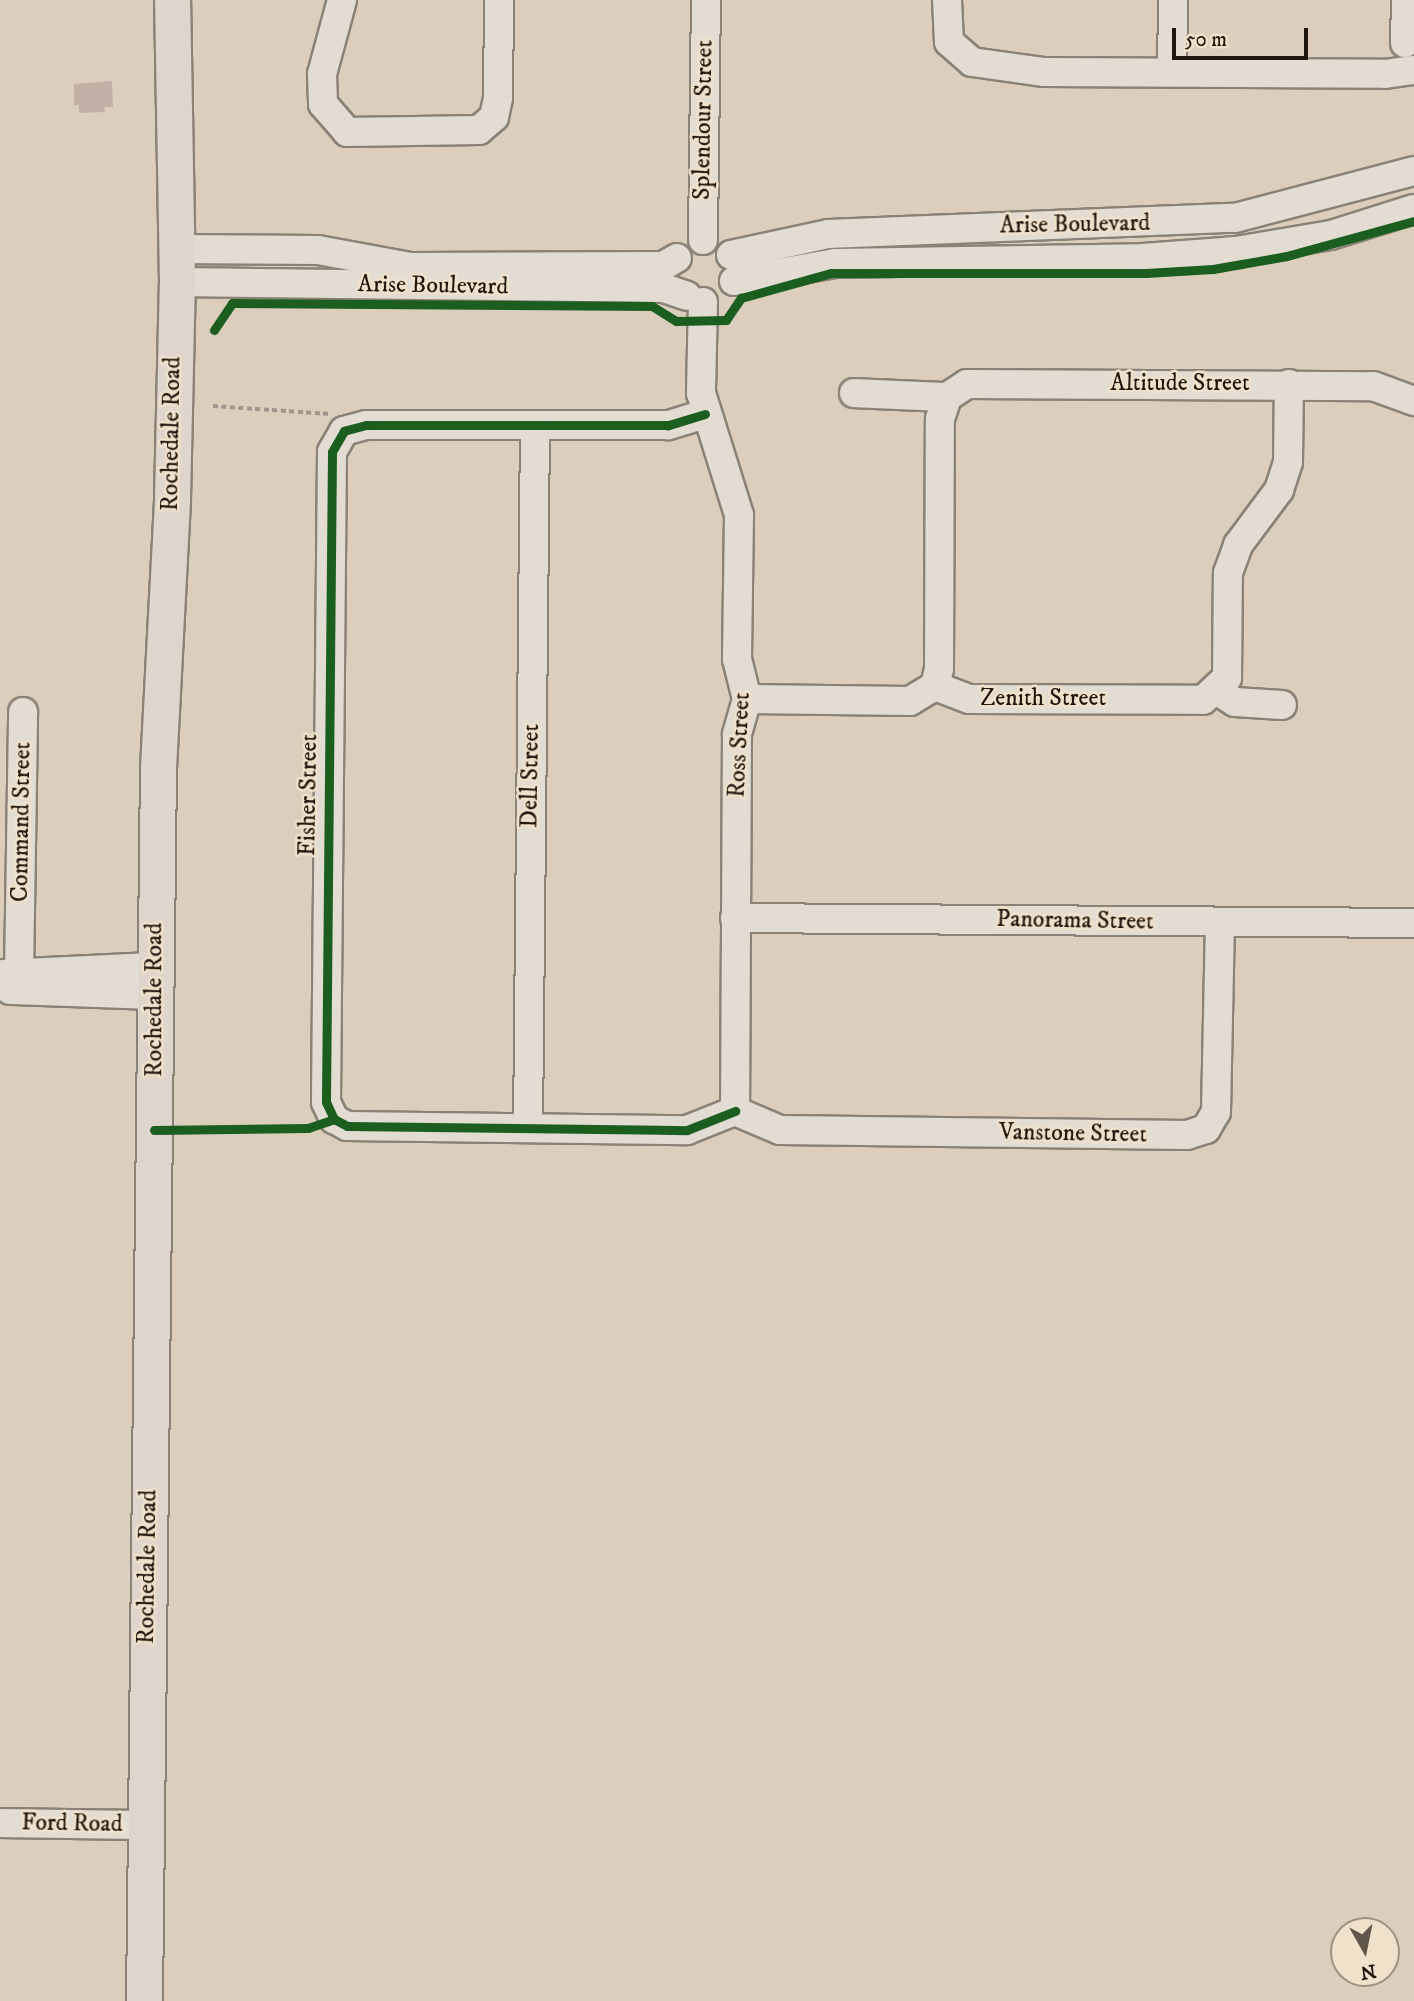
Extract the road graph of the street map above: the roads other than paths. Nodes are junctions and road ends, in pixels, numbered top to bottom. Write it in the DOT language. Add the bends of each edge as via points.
graph roads {
  1 [pos="172,0"];
  2 [pos="342,0"];
  3 [pos="499,0"];
  4 [pos="706,0"];
  5 [pos="947,0"];
  6 [pos="1173,0"];
  7 [pos="1409,3"];
  8 [pos="1405,43"];
  9 [pos="1414,70"];
  10 [pos="1172,72"];
  11 [pos="1414,171"];
  12 [pos="1414,209"];
  13 [pos="703,240"];
  14 [pos="677,258"];
  15 [pos="177,266"];
  16 [pos="733,268"];
  17 [pos="695,299"];
  18 [pos="1289,384"];
  19 [pos="854,393"];
  20 [pos="947,397"];
  21 [pos="1414,401"];
  22 [pos="705,414"];
  23 [pos="535,425"];
  24 [pos="934,686"];
  25 [pos="1218,691"];
  26 [pos="747,699"];
  27 [pos="1282,705"];
  28 [pos="23,712"];
  29 [pos="11,760"];
  30 [pos="735,918"];
  31 [pos="1220,923"];
  32 [pos="1414,923"];
  33 [pos="6,979"];
  34 [pos="154,981"];
  35 [pos="735,1111"];
  36 [pos="528,1128"];
  37 [pos="0,1823"];
  38 [pos="144,1825"];
  39 [pos="144,2001"];
  1 -- 15 [label="main road, Rochedale Road"];
  2 -- 3 [label="street" via="322,74 323,104 347,132 480,130 494,117 498,98"];
  4 -- 13 [label="street, Splendour Street"];
  5 -- 10 [label="street" via="949,42 972,62 1044,72"];
  6 -- 10 [label="street"];
  7 -- 8 [label="street"];
  9 -- 10 [label="street" via="1385,74"];
  11 -- 16 [label="street, Arise Boulevard" via="1235,218 828,234"];
  12 -- 16 [label="street, Arise Boulevard" via="1331,235 1236,251 1143,258 835,262"];
  13 -- 14 [label="street" via="687,246"];
  13 -- 16 [label="street" via="719,243"];
  14 -- 15 [label="street, Arise Boulevard" via="663,265 410,267 318,250"];
  14 -- 17 [label="street" via="675,279"];
  15 -- 17 [label="street, Arise Boulevard" via="664,288"];
  15 -- 34 [label="main road, Rochedale Road"];
  16 -- 17 [label="street" via="722,296"];
  17 -- 22 [label="street, Ross Street"];
  18 -- 20 [label="street, Altitude Street" via="967,384"];
  18 -- 21 [label="street, Altitude Street" via="1373,386"];
  18 -- 25 [label="street" via="1287,461 1279,490 1238,545 1228,573 1227,678"];
  19 -- 20 [label="street, Altitude Street"];
  20 -- 24 [label="street" via="940,419 939,669"];
  22 -- 23 [label="street" via="668,425"];
  22 -- 26 [label="street, Ross Street" via="739,515 737,659"];
  23 -- 36 [label="street, Dell Street"];
  23 -- 36 [label="street, Fisher Street" via="366,425 344,431 332,452 326,1102 334,1119 347,1126"];
  24 -- 25 [label="street, Zenith Street" via="969,699 1203,700"];
  24 -- 26 [label="street" via="910,701"];
  25 -- 27 [label="street" via="1235,702"];
  26 -- 30 [label="street, Ross Street" via="737,735"];
  28 -- 29 [label="street, Command Street"];
  29 -- 33 [label="street, Command Street"];
  30 -- 31 [label="street, Panorama Street"];
  30 -- 35 [label="street, Ross Street"];
  31 -- 32 [label="street, Panorama Street"];
  31 -- 35 [label="street, Vanstone Street" via="1216,1112 1206,1129 1187,1135 780,1130"];
  33 -- 34 [label="street"];
  34 -- 38 [label="main road, Rochedale Road"];
  35 -- 36 [label="street, Fisher Street" via="687,1130"];
  37 -- 38 [label="street, Ford Road"];
  38 -- 39 [label="main road, Rochedale Road"];
}
